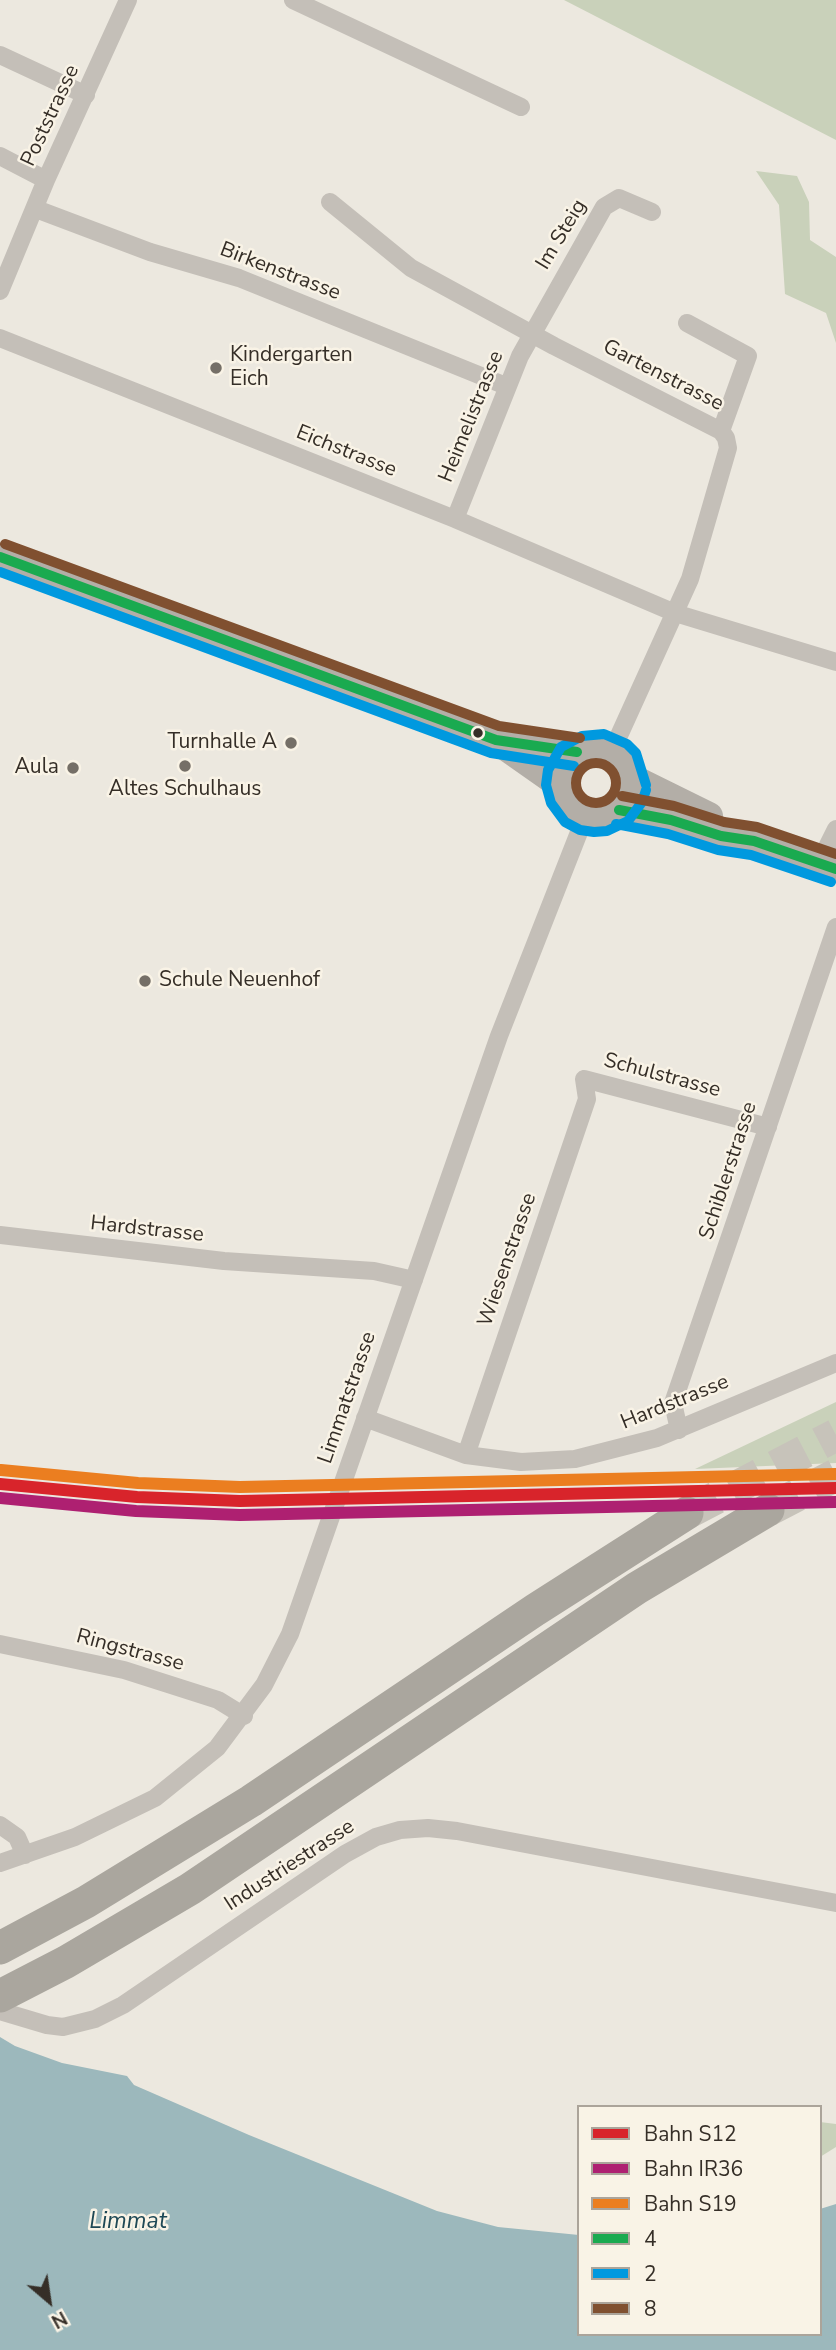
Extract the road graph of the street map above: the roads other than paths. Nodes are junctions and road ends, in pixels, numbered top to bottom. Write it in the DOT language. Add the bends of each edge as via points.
graph roads {
  1 [pos="128,0"];
  2 [pos="293,0"];
  3 [pos="0,55"];
  4 [pos="86,95"];
  5 [pos="521,107"];
  6 [pos="0,156"];
  7 [pos="46,180"];
  8 [pos="330,202"];
  9 [pos="36,209"];
  10 [pos="652,212"];
  11 [pos="0,291"];
  12 [pos="687,323"];
  13 [pos="533,333"];
  14 [pos="0,338"];
  15 [pos="506,386"];
  16 [pos="722,431"];
  17 [pos="455,519"];
  18 [pos="0,557"];
  19 [pos="675,613"];
  20 [pos="836,662"];
  21 [pos="496,740"];
  22 [pos="612,751"];
  23 [pos="577,752"];
  24 [pos="632,778"];
  25 [pos="560,785"];
  26 [pos="619,810"];
  27 [pos="584,817"];
  28 [pos="836,829"];
  29 [pos="754,841"];
  30 [pos="828,866"];
  31 [pos="836,927"];
  32 [pos="584,1079"];
  33 [pos="768,1127"];
  34 [pos="0,1235"];
  35 [pos="414,1280"];
  36 [pos="836,1363"];
  37 [pos="365,1418"];
  38 [pos="679,1430"];
  39 [pos="466,1455"];
  40 [pos="768,1510"];
  41 [pos="687,1513"];
  42 [pos="0,1644"];
  43 [pos="244,1716"];
  44 [pos="0,1825"];
  45 [pos="25,1855"];
  46 [pos="0,1863"];
  47 [pos="836,1903"];
  48 [pos="0,1948"];
  49 [pos="5,1999"];
  1 -- 4 [label="street, Poststrasse"];
  2 -- 5 [label="street"];
  3 -- 4 [label="street"];
  4 -- 7 [label="street, Poststrasse"];
  6 -- 7 [label="street"];
  7 -- 9 [label="street, Poststrasse"];
  8 -- 13 [label="street, Gartenstrasse" via="411,268"];
  9 -- 11 [label="street, Poststrasse"];
  9 -- 15 [label="street, Birkenstrasse" via="239,278"];
  10 -- 13 [label="street, Im Steig" via="619,198 604,207"];
  12 -- 16 [label="street" via="748,356"];
  13 -- 15 [label="street, Heimelistrasse"];
  13 -- 16 [label="street, Gartenstrasse"];
  14 -- 17 [label="street, Eichstrasse"];
  15 -- 17 [label="street, Heimelistrasse"];
  16 -- 19 [label="street, Gartenstrasse" via="728,448 690,579"];
  17 -- 19 [label="street, Eichstrasse"];
  18 -- 21 [label="main road"];
  19 -- 20 [label="street, Eichstrasse"];
  19 -- 22 [label="street, Gartenstrasse"];
  21 -- 23 [label="main road"];
  21 -- 25 [label="main road"];
  22 -- 23 [label="main road" via="595,747"];
  22 -- 24 [label="main road" via="625,762"];
  23 -- 25 [label="main road" via="565,765"];
  24 -- 26 [label="main road" via="630,795"];
  24 -- 29 [label="main road" via="726,822"];
  25 -- 27 [label="main road" via="568,805"];
  26 -- 27 [label="main road" via="603,818"];
  26 -- 29 [label="main road"];
  27 -- 35 [label="street, Limmatstrasse" via="499,1036"];
  28 -- 30 [label="street"];
  29 -- 30 [label="main road"];
  31 -- 33 [label="street, Schiblerstrasse"];
  32 -- 33 [label="street, Schulstrasse"];
  32 -- 39 [label="street, Wiesenstrasse" via="587,1099"];
  33 -- 38 [label="street, Schiblerstrasse" via="673,1403"];
  34 -- 35 [label="street, Hardstrasse" via="224,1261 374,1271"];
  35 -- 37 [label="street, Limmatstrasse"];
  36 -- 38 [label="street, Hardstrasse"];
  37 -- 39 [label="street, Hardstrasse"];
  37 -- 43 [label="street, Limmatstrasse" via="290,1634"];
  38 -- 39 [label="street, Hardstrasse" via="575,1459 521,1462"];
  40 -- 49 [label="highway" via="595,1615 190,1889"];
  41 -- 48 [label="highway" via="230,1814 86,1902"];
  42 -- 43 [label="street, Ringstrasse" via="124,1670 218,1700"];
  43 -- 45 [label="street, Limmatstrasse" via="202,1762 155,1798 108,1823"];
  44 -- 45 [label="street" via="18,1837"];
  45 -- 46 [label="street, Limmatstrasse"];
  47 -- 49 [label="street, Industriestrasse" via="457,1831 400,1830 345,1854 95,2020 63,2027 47,2025"];
}
